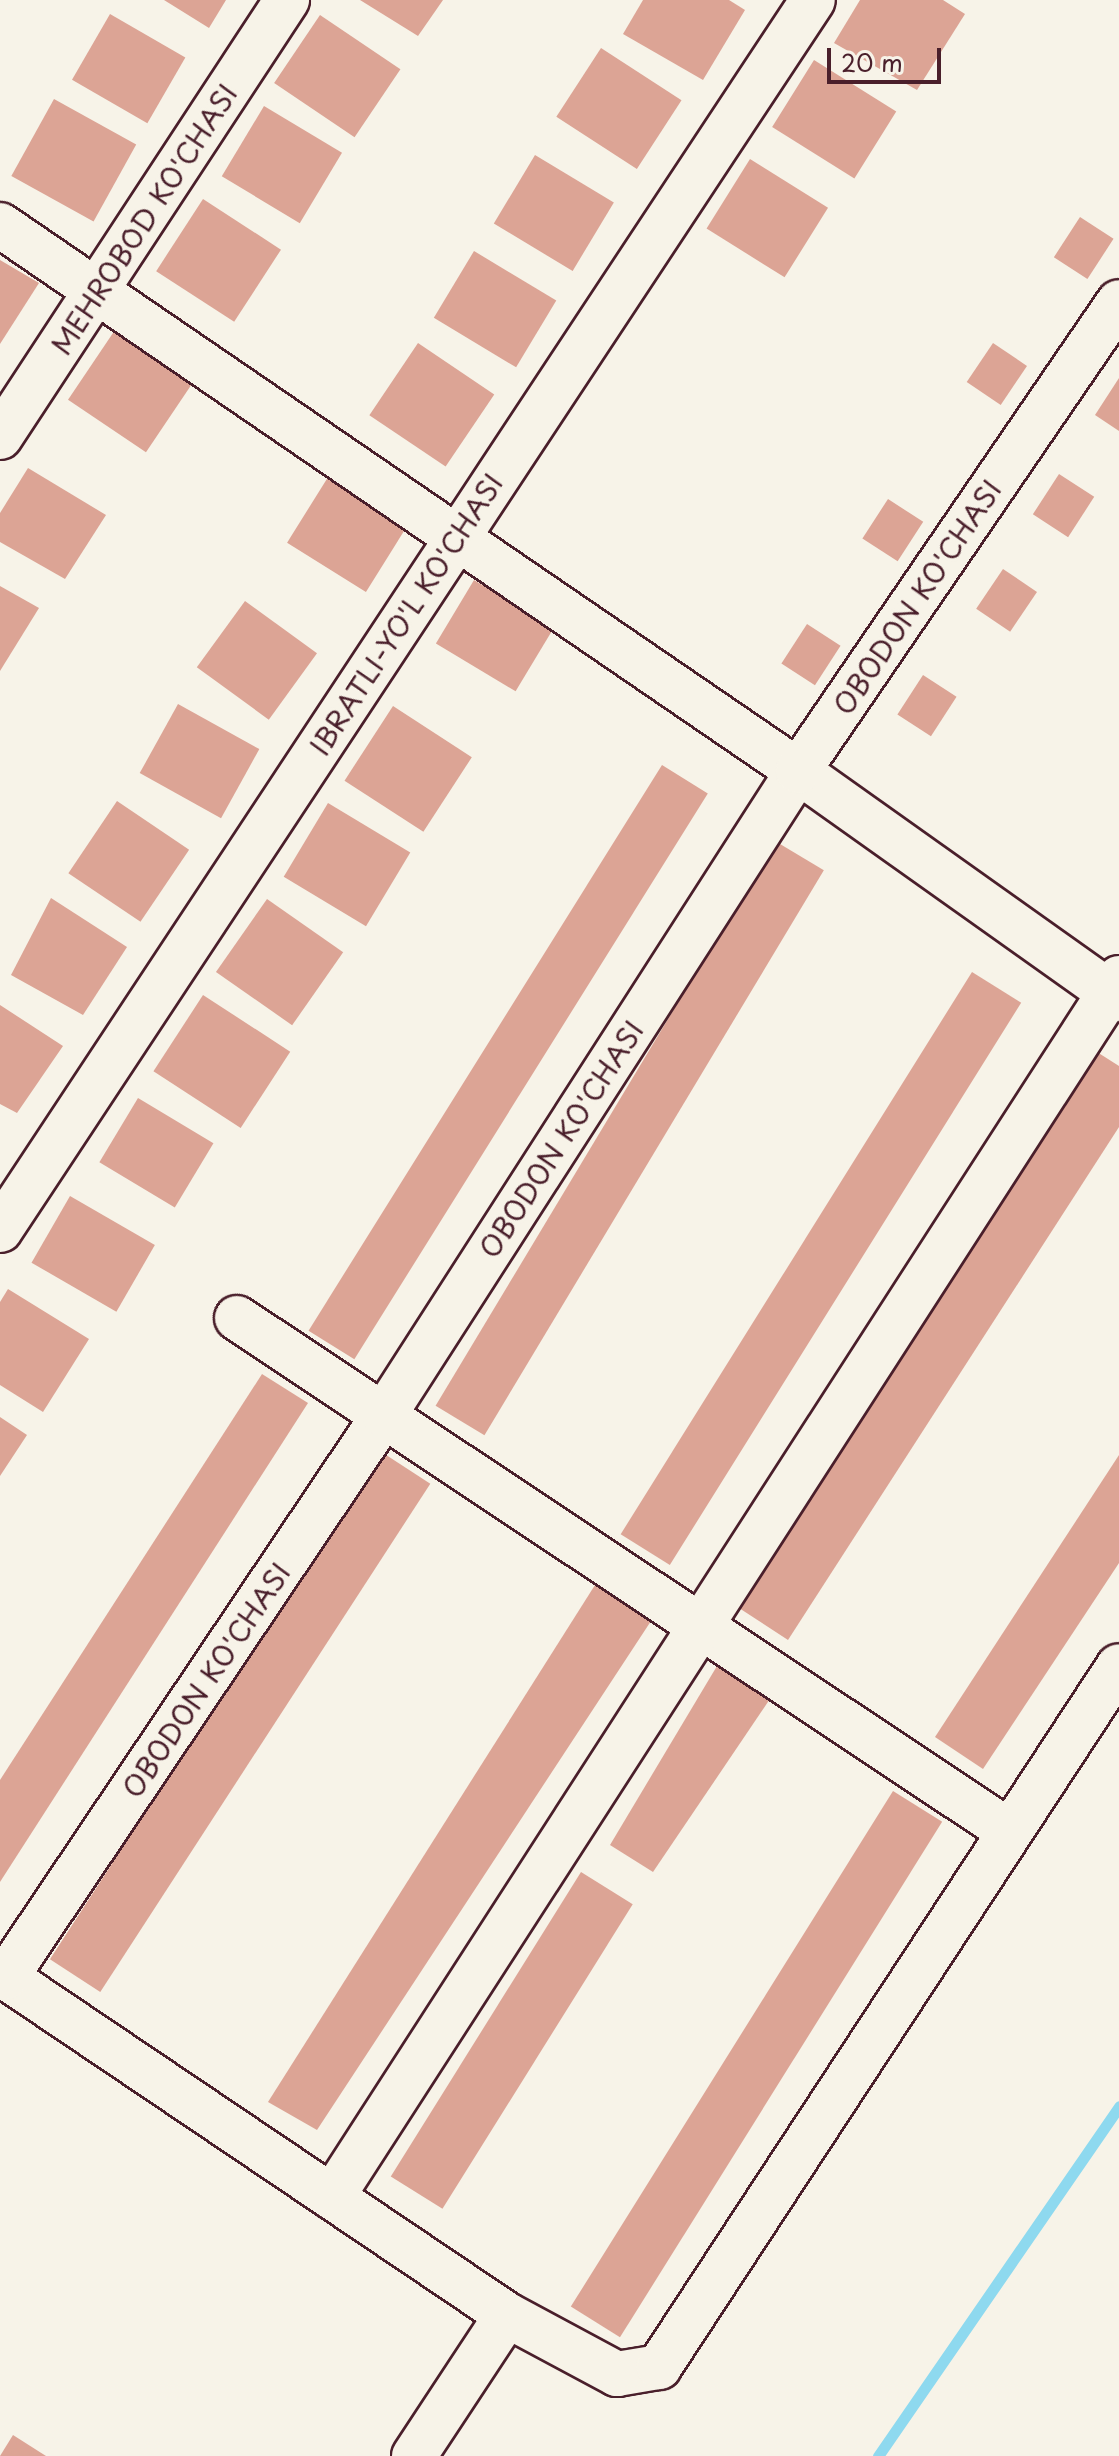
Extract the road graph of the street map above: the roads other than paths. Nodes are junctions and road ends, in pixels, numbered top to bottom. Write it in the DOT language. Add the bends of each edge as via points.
graph roads {
  1 [pos="287,0"];
  2 [pos="813,0"];
  3 [pos="0,225"];
  4 [pos="99,289"];
  5 [pos="1119,302"];
  6 [pos="0,437"];
  7 [pos="457,536"];
  8 [pos="798,771"];
  9 [pos="1116,990"];
  10 [pos="0,1230"];
  11 [pos="237,1318"];
  12 [pos="384,1415"];
  13 [pos="698,1625"];
  14 [pos="1119,1666"];
  15 [pos="1010,1832"];
  16 [pos="3,1975"];
  17 [pos="332,2197"];
  18 [pos="507,2315"];
  19 [pos="414,2456"];
  1 -- 4 [label="street, MEHROBOD KO'CHASI"];
  2 -- 7 [label="street, IBRATLI-YO'L KO'CHASI"];
  3 -- 4 [label="street"];
  4 -- 6 [label="street, MEHROBOD KO'CHASI"];
  4 -- 7 [label="street"];
  5 -- 8 [label="street, OBODON KO'CHASI"];
  7 -- 8 [label="street"];
  7 -- 10 [label="street, IBRATLI-YO'L KO'CHASI"];
  8 -- 9 [label="street"];
  8 -- 12 [label="street, OBODON KO'CHASI"];
  9 -- 13 [label="street"];
  11 -- 12 [label="street"];
  12 -- 13 [label="street"];
  12 -- 16 [label="street, OBODON KO'CHASI"];
  13 -- 15 [label="street"];
  13 -- 17 [label="street"];
  14 -- 15 [label="street"];
  15 -- 18 [label="street" via="659,2367 617,2374"];
  16 -- 17 [label="street"];
  17 -- 18 [label="street"];
  18 -- 19 [label="street"];
}
